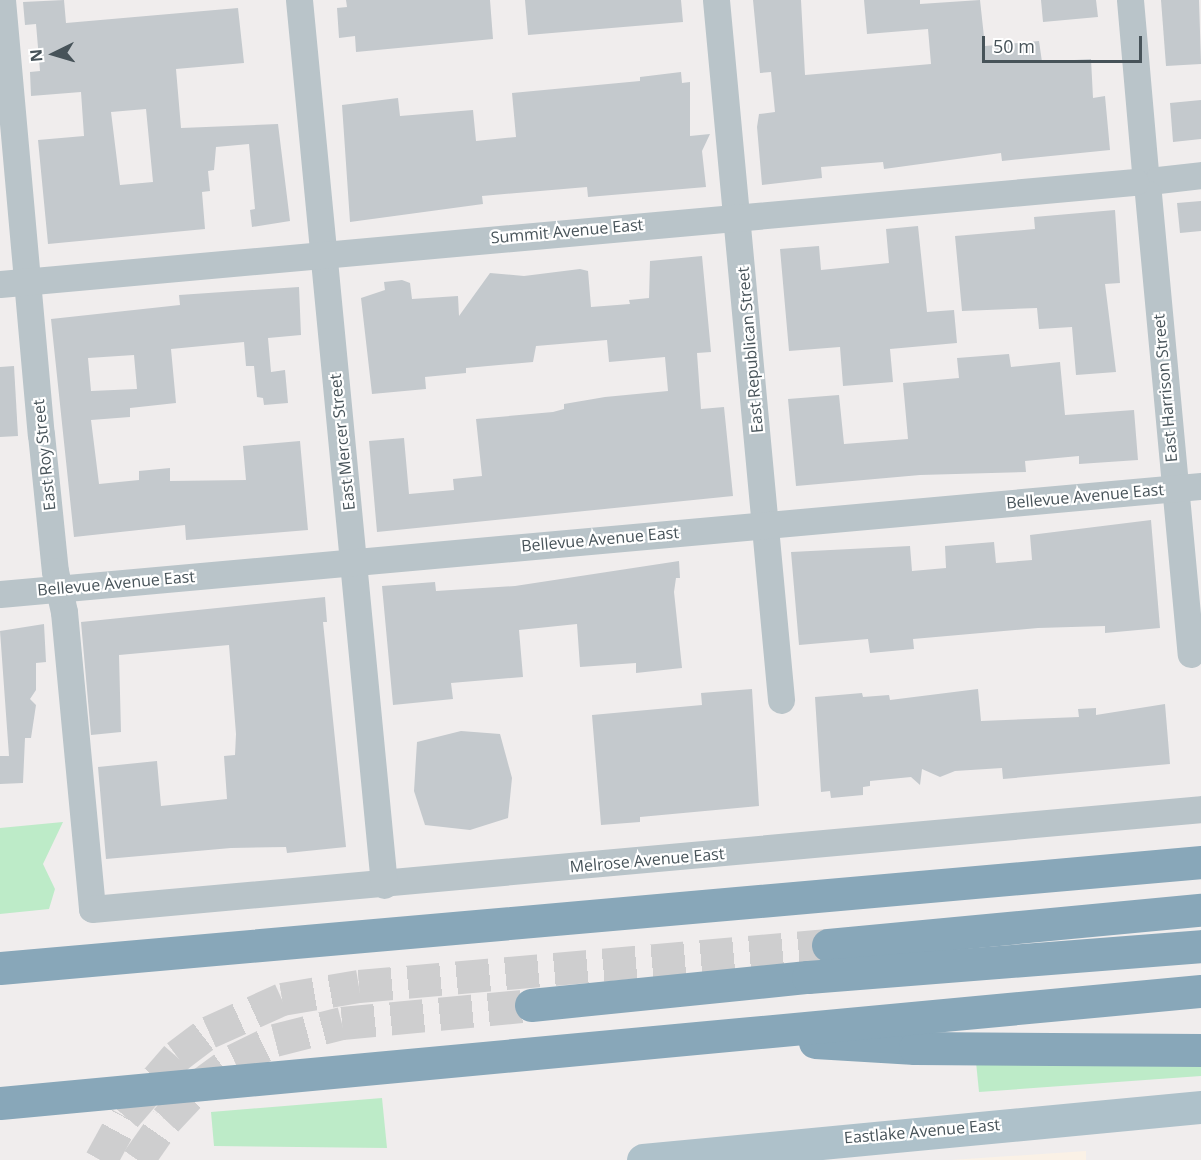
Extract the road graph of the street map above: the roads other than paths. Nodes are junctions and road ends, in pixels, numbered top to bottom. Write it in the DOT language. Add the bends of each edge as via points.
graph roads {
  1 [pos="2,0"];
  2 [pos="300,0"];
  3 [pos="716,0"];
  4 [pos="1130,0"];
  5 [pos="1201,175"];
  6 [pos="1146,181"];
  7 [pos="737,216"];
  8 [pos="324,254"];
  9 [pos="27,282"];
  10 [pos="0,284"];
  11 [pos="1201,486"];
  12 [pos="1174,488"];
  13 [pos="765,524"];
  14 [pos="354,562"];
  15 [pos="59,589"];
  16 [pos="0,594"];
  17 [pos="1191,654"];
  18 [pos="781,699"];
  19 [pos="1201,808"];
  20 [pos="1201,862"];
  21 [pos="384,885"];
  22 [pos="92,909"];
  23 [pos="1201,910"];
  24 [pos="828,945"];
  25 [pos="1201,946"];
  26 [pos="0,968"];
  27 [pos="1201,982"];
  28 [pos="1201,991"];
  29 [pos="1028,998"];
  30 [pos="531,1005"];
  31 [pos="1201,1009"];
  32 [pos="705,1036"];
  33 [pos="1201,1050"];
  34 [pos="0,1092"];
  35 [pos="0,1103"];
  36 [pos="1201,1107"];
  37 [pos="820,1150"];
  38 [pos="643,1160"];
  1 -- 9 [label="street, East Roy Street"];
  2 -- 8 [label="street, East Mercer Street"];
  3 -- 7 [label="street, East Republican Street"];
  4 -- 6 [label="street, East Harrison Street"];
  5 -- 6 [label="street, Summit Avenue East"];
  6 -- 7 [label="street, Summit Avenue East"];
  6 -- 12 [label="street, East Harrison Street"];
  7 -- 8 [label="street, Summit Avenue East"];
  7 -- 13 [label="street, East Republican Street"];
  8 -- 9 [label="street, Summit Avenue East"];
  8 -- 14 [label="street, East Mercer Street"];
  9 -- 10 [label="street, Summit Avenue East"];
  9 -- 15 [label="street, East Roy Street"];
  11 -- 12 [label="street, Bellevue Avenue East"];
  12 -- 13 [label="street, Bellevue Avenue East"];
  12 -- 17 [label="street, East Harrison Street"];
  13 -- 14 [label="street, Bellevue Avenue East"];
  13 -- 18 [label="street, East Republican Street"];
  14 -- 15 [label="street, Bellevue Avenue East"];
  14 -- 21 [label="street, East Mercer Street"];
  15 -- 16 [label="street, Bellevue Avenue East"];
  15 -- 22 [label="street, East Roy Street"];
  19 -- 21 [label="street, Melrose Avenue East"];
  20 -- 26 [label="highway"];
  21 -- 22 [label="street, Melrose Avenue East"];
  23 -- 24 [label="highway"];
  25 -- 30 [label="highway" via="808,977"];
  27 -- 29 [label="highway"];
  28 -- 32 [label="highway"];
  29 -- 31 [label="highway"];
  29 -- 34 [label="highway"];
  32 -- 33 [label="highway" via="915,1048"];
  32 -- 35 [label="highway"];
  36 -- 37 [label="main road, Eastlake Avenue East"];
  37 -- 38 [label="main road, Eastlake Avenue East"];
}
